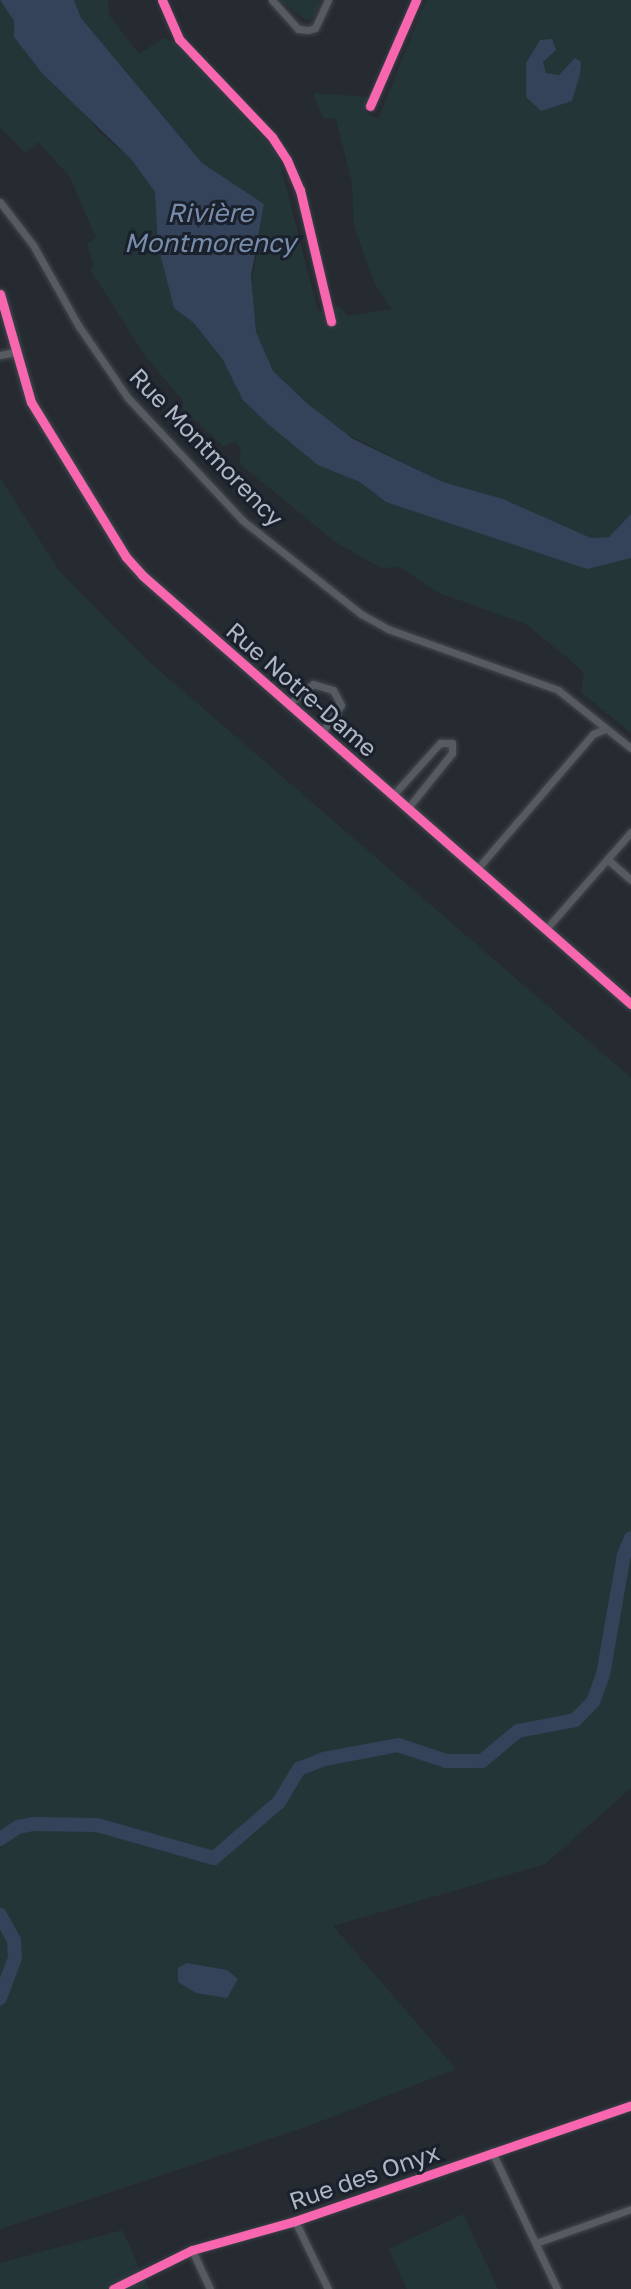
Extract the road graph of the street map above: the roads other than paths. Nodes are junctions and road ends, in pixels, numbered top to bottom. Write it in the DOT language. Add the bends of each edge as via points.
graph roads {
  1 [pos="162,0"];
  2 [pos="272,0"];
  3 [pos="328,0"];
  4 [pos="416,0"];
  5 [pos="370,106"];
  6 [pos="0,202"];
  7 [pos="0,294"];
  8 [pos="331,321"];
  9 [pos="16,352"];
  10 [pos="0,355"];
  11 [pos="289,704"];
  12 [pos="606,729"];
  13 [pos="322,732"];
  14 [pos="631,748"];
  15 [pos="394,794"];
  16 [pos="408,808"];
  17 [pos="631,832"];
  18 [pos="607,859"];
  19 [pos="477,869"];
  20 [pos="631,880"];
  21 [pos="546,929"];
  22 [pos="631,1004"];
  23 [pos="631,2105"];
  24 [pos="492,2152"];
  25 [pos="631,2209"];
  26 [pos="295,2221"];
  27 [pos="536,2243"];
  28 [pos="192,2250"];
  29 [pos="113,2289"];
  30 [pos="210,2289"];
  31 [pos="328,2289"];
  32 [pos="557,2289"];
  1 -- 8 [label="street" via="179,39 272,137 287,160 300,190"];
  2 -- 3 [label="street" via="298,29 308,30 315,28"];
  4 -- 5 [label="street"];
  6 -- 12 [label="street, Rue Montmorency" via="33,245 78,325 128,398 242,520 361,614 387,629 558,690"];
  7 -- 9 [label="street, Rue Notre-Dame" via="9,312"];
  9 -- 10 [label="street"];
  9 -- 11 [label="street, Rue Notre-Dame" via="31,402 126,557"];
  11 -- 13 [label="street, Rue Notre-Dame"];
  11 -- 13 [label="street" via="313,684 333,690 341,705"];
  12 -- 14 [label="street, Rue Montmorency"];
  12 -- 19 [label="street" via="593,734"];
  13 -- 15 [label="street, Rue Notre-Dame"];
  15 -- 16 [label="street, Rue Notre-Dame"];
  15 -- 16 [label="street" via="440,743 452,743 452,753"];
  16 -- 19 [label="street, Rue Notre-Dame"];
  17 -- 18 [label="street"];
  18 -- 20 [label="street"];
  18 -- 21 [label="street"];
  19 -- 21 [label="street, Rue Notre-Dame"];
  21 -- 22 [label="street, Rue Notre-Dame"];
  23 -- 24 [label="street, Rue des Onyx"];
  24 -- 26 [label="street, Rue des Onyx"];
  24 -- 27 [label="street"];
  25 -- 27 [label="street"];
  26 -- 28 [label="street, Rue des Onyx"];
  26 -- 31 [label="street"];
  27 -- 32 [label="street"];
  28 -- 29 [label="street, Rue des Onyx"];
  28 -- 30 [label="street"];
}
